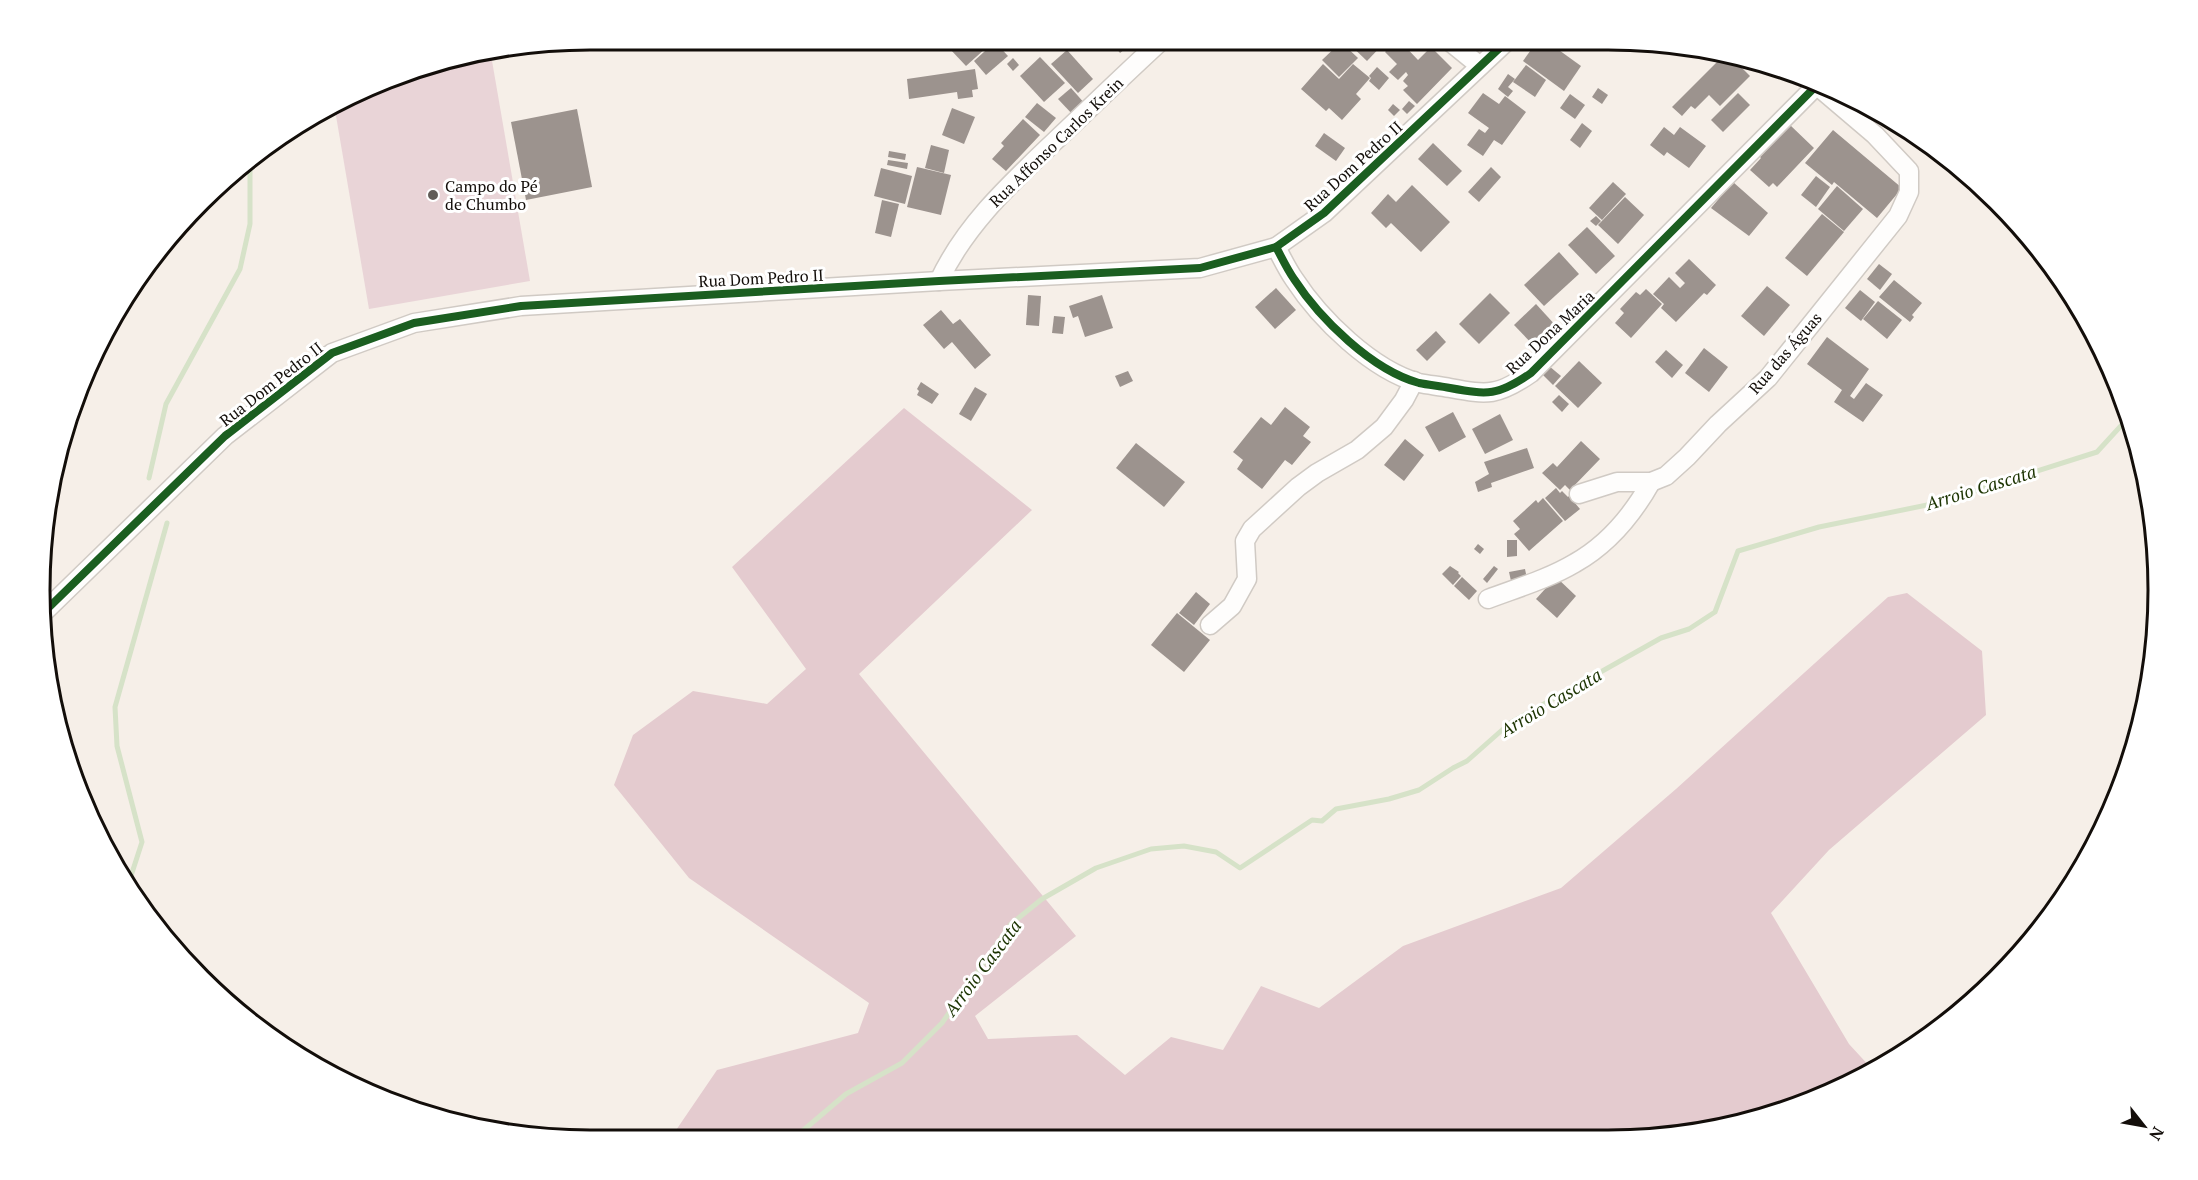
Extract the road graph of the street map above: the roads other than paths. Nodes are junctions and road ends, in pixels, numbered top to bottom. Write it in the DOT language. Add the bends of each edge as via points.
graph roads {
  1 [pos="1151,50"];
  2 [pos="1460,50"];
  3 [pos="1497,50"];
  4 [pos="1480,66"];
  5 [pos="1811,90"];
  6 [pos="1832,98"];
  7 [pos="1276,247"];
  8 [pos="939,281"];
  9 [pos="1414,381"];
  10 [pos="1651,482"];
  11 [pos="1579,494"];
  12 [pos="1488,599"];
  13 [pos="50,606"];
  14 [pos="1210,625"];
  1 -- 8 [label="street, Rua Affonso Carlos Krein" via="1007,186 965,236"];
  2 -- 4 [label="street"];
  3 -- 4 [label="street, Rua Dom Pedro II"];
  4 -- 7 [label="street, Rua Dom Pedro II" via="1324,213"];
  5 -- 9 [label="street, Rua Dona Maria" via="1531,373 1510,388 1491,393"];
  6 -- 10 [label="street, Rua das Águas" via="1909,171 1909,192 1898,216 1767,378 1688,457 1666,476"];
  7 -- 8 [label="street, Rua Dom Pedro II" via="1200,268"];
  7 -- 9 [label="street, Rua Dona Maria" via="1293,279 1318,310 1377,363"];
  8 -- 13 [label="street, Rua Dom Pedro II" via="521,306 414,323 332,352 225,436"];
  9 -- 14 [label="street" via="1384,427 1357,450 1299,487 1252,529 1245,541 1247,579 1232,606"];
  10 -- 11 [label="street" via="1617,482"];
  10 -- 12 [label="street" via="1626,519 1576,563"];
}
